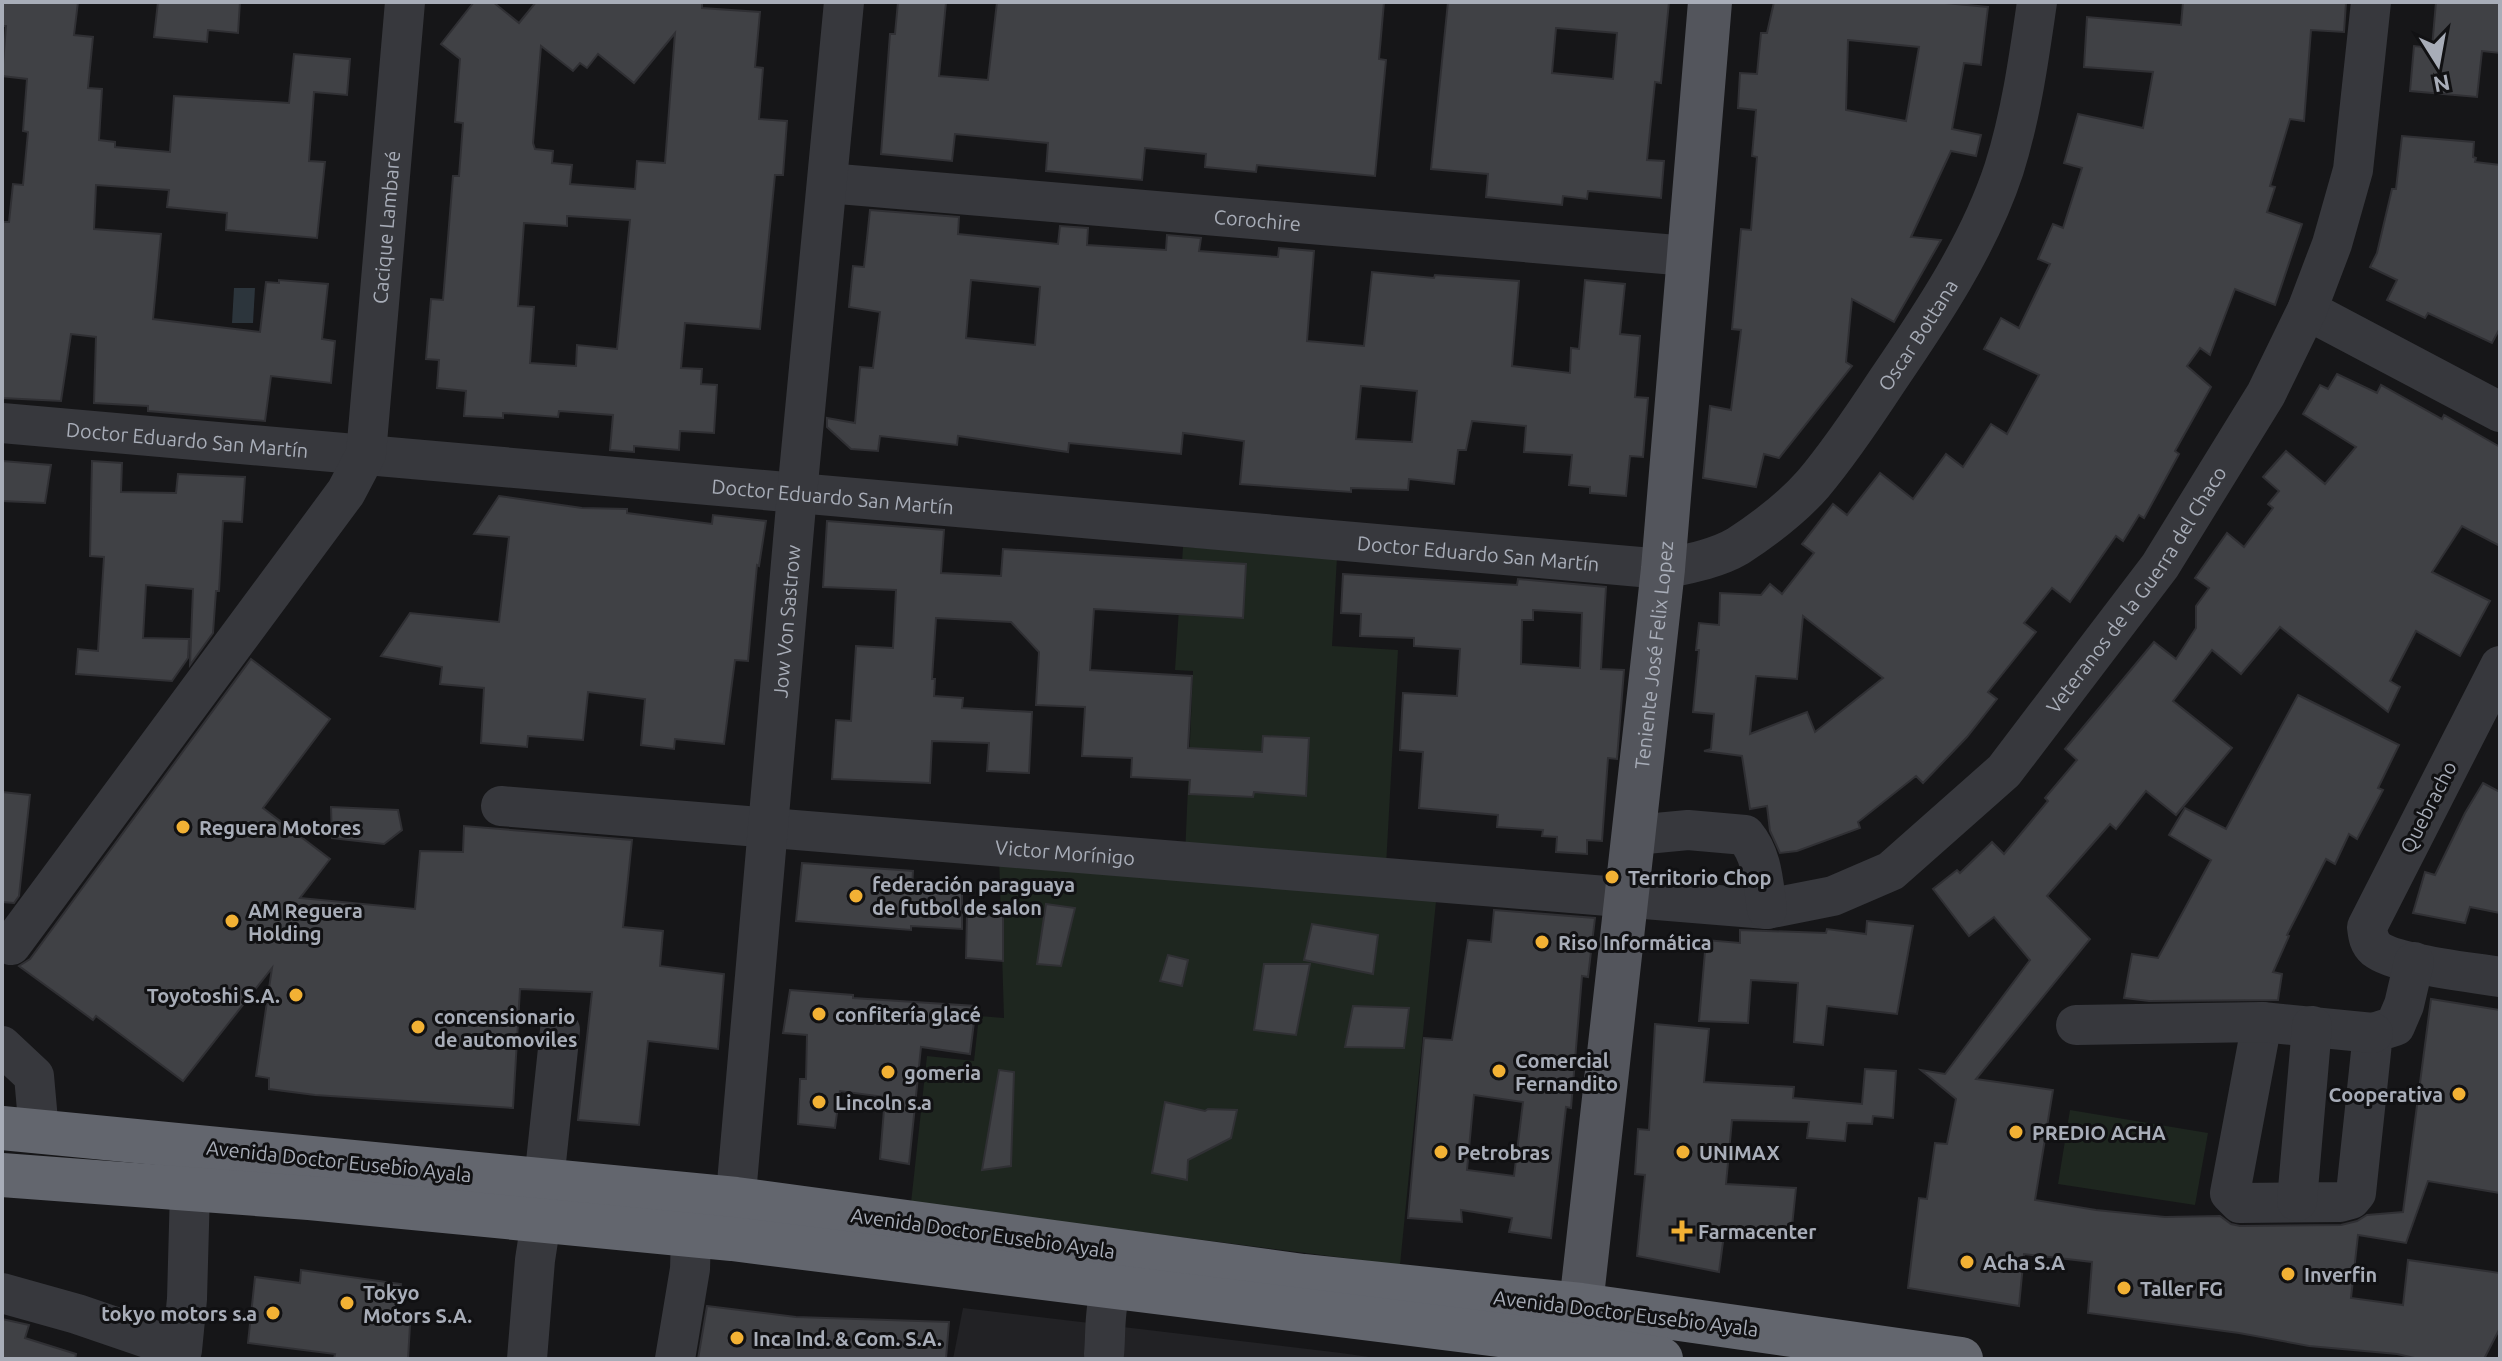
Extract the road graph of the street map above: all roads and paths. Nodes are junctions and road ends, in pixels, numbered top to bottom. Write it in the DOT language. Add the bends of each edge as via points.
graph roads {
  1 [pos="405,2"];
  2 [pos="844,2"];
  3 [pos="1710,2"];
  4 [pos="2037,2"];
  5 [pos="2371,2"];
  6 [pos="827,183"];
  7 [pos="1688,256"];
  8 [pos="2307,310"];
  9 [pos="2500,412"];
  10 [pos="2,423"];
  11 [pos="366,454"];
  12 [pos="797,494"];
  13 [pos="1663,569"];
  14 [pos="2500,666"];
  15 [pos="501,806"];
  16 [pos="769,827"];
  17 [pos="1635,835"];
  18 [pos="1628,899"];
  19 [pos="1767,909"];
  20 [pos="11,945"];
  21 [pos="2414,962"];
  22 [pos="2500,977"];
  23 [pos="2262,1022"];
  24 [pos="2076,1025"];
  25 [pos="2312,1026"];
  26 [pos="560,1030"];
  27 [pos="2373,1033"];
  28 [pos="2,1046"];
  29 [pos="20,1130"];
  30 [pos="2,1175"];
  31 [pos="190,1189"];
  32 [pos="543,1201"];
  33 [pos="2297,1201"];
  34 [pos="720,1225"];
  35 [pos="1303,1276"];
  36 [pos="1110,1286"];
  37 [pos="2,1293"];
  38 [pos="1581,1305"];
  39 [pos="1104,1354"];
  40 [pos="181,1355"];
  41 [pos="527,1359"];
  42 [pos="675,1359"];
  43 [pos="1661,1359"];
  44 [pos="1961,1359"];
  1 -- 11 [label="street, Cacique Lambaré"];
  2 -- 6 [label="street, Jow Von Sastrow"];
  3 -- 7 [label="main road, Teniente José Felix Lopez"];
  4 -- 13 [label="street, Oscar Bottana" via="2004,170 1935,311 1812,486 1734,548"];
  5 -- 8 [label="street, Veteranos de la Guerra del Chaco" via="2353,170"];
  6 -- 7 [label="street, Corochire"];
  6 -- 12 [label="street, Jow Von Sastrow"];
  7 -- 13 [label="main road, Teniente José Felix Lopez"];
  8 -- 9 [label="street"];
  8 -- 19 [label="street, Veteranos de la Guerra del Chaco" via="2266,394 2160,566 2004,771 1891,871 1833,896"];
  10 -- 11 [label="street, Doctor Eduardo San Martín"];
  11 -- 12 [label="street, Doctor Eduardo San Martín"];
  11 -- 20 [label="street" via="346,492"];
  12 -- 13 [label="street, Doctor Eduardo San Martín"];
  12 -- 16 [label="street, Jow Von Sastrow"];
  13 -- 17 [label="main road, Teniente José Felix Lopez"];
  14 -- 21 [label="street, Quebracho" via="2367,927 2375,949"];
  15 -- 16 [label="street, Victor Morínigo"];
  16 -- 18 [label="street, Victor Morínigo"];
  16 -- 34 [label="street, Jow Von Sastrow"];
  17 -- 18 [label="main road, Teniente José Felix Lopez"];
  17 -- 19 [label="street" via="1688,830 1745,835 1762,868"];
  18 -- 19 [label="street, Veteranos de la Guerra del Chaco"];
  18 -- 38 [label="main road, Teniente José Felix Lopez"];
  21 -- 22 [label="street"];
  21 -- 27 [label="street" via="2395,1026"];
  23 -- 24 [label="street"];
  23 -- 25 [label="street"];
  23 -- 33 [label="street" via="2230,1193 2240,1203"];
  25 -- 27 [label="street"];
  25 -- 33 [label="street"];
  26 -- 32 [label="street"];
  27 -- 33 [label="street" via="2356,1193 2340,1202"];
  28 -- 29 [label="street" via="34,1076"];
  29 -- 32 [label="highway, Avenida Doctor Eusebio Ayala"];
  30 -- 31 [label="highway, Avenida Doctor Eusebio Ayala"];
  31 -- 32 [label="highway, Avenida Doctor Eusebio Ayala"];
  31 -- 40 [label="street"];
  32 -- 34 [label="highway, Avenida Doctor Eusebio Ayala"];
  32 -- 34 [label="highway, Avenida Doctor Eusebio Ayala"];
  32 -- 41 [label="street"];
  34 -- 35 [label="highway, Avenida Doctor Eusebio Ayala"];
  34 -- 36 [label="highway, Avenida Doctor Eusebio Ayala"];
  34 -- 42 [label="street, Jow Von Sastrow" via="690,1269"];
  35 -- 36 [label="street" via="1287,1286 1130,1270"];
  35 -- 38 [label="highway, Avenida Doctor Eusebio Ayala"];
  36 -- 39 [label="street"];
  36 -- 43 [label="highway, Avenida Doctor Eusebio Ayala"];
  37 -- 40 [label="street" via="77,1314"];
  38 -- 44 [label="highway, Avenida Doctor Eusebio Ayala"];
}
